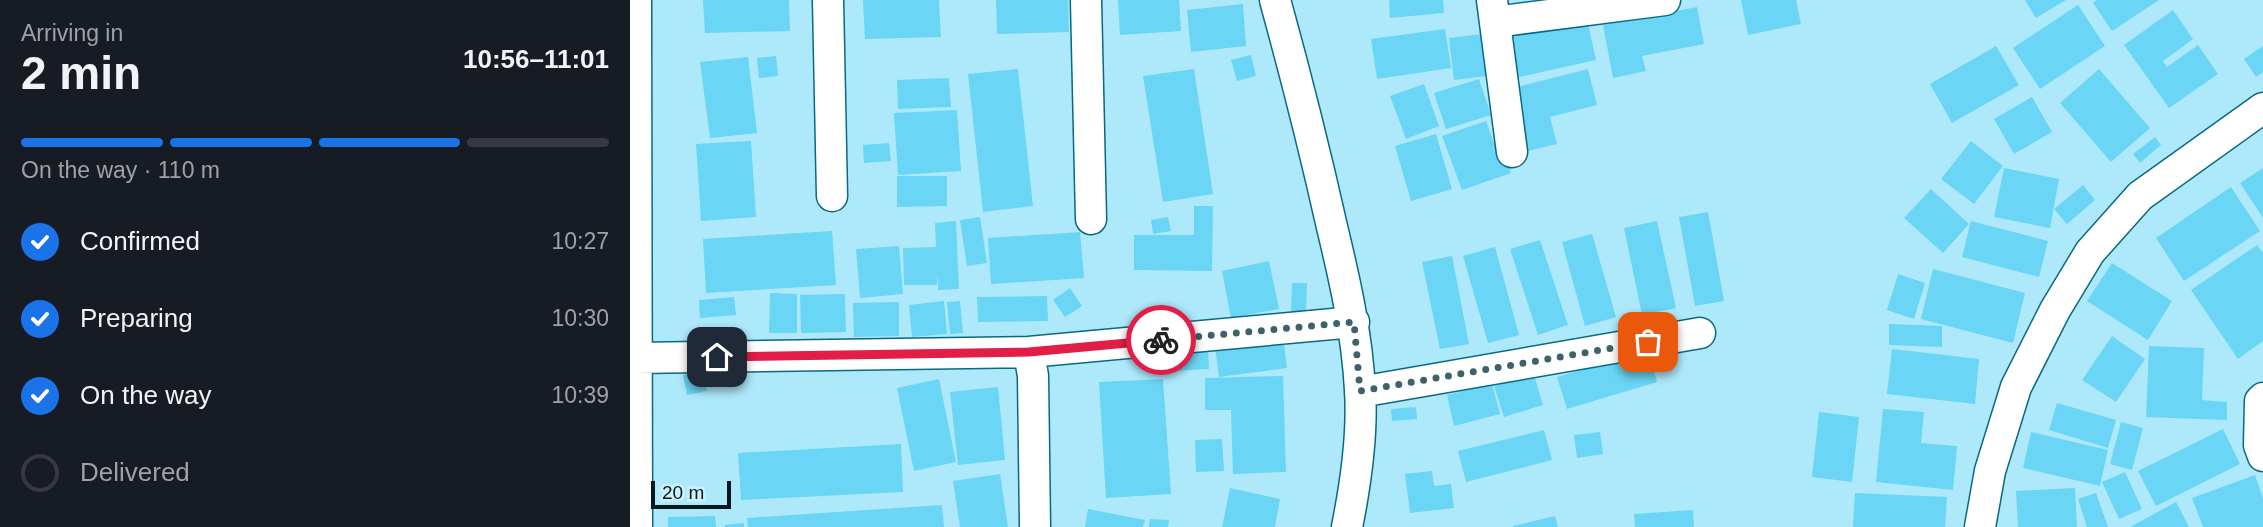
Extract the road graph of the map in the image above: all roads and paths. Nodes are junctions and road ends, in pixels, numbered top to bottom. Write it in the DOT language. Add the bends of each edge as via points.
graph roads {
  1 [pos="636,0"];
  2 [pos="828,0"];
  3 [pos="1086,0"];
  4 [pos="1275,0"];
  5 [pos="1665,0"];
  6 [pos="1493,11"];
  7 [pos="2263,108"];
  8 [pos="1512,152"];
  9 [pos="832,196"];
  10 [pos="1091,219"];
  11 [pos="1354,322"];
  12 [pos="1700,333"];
  13 [pos="1029,352"];
  14 [pos="637,358"];
  15 [pos="1360,391"];
  16 [pos="2263,398"];
  17 [pos="2263,456"];
  18 [pos="637,527"];
  19 [pos="1035,527"];
  20 [pos="1347,527"];
  21 [pos="1980,527"];
  1 -- 14 [label="street"];
  2 -- 9 [label="street"];
  3 -- 10 [label="street"];
  4 -- 11 [label="street"];
  5 -- 6 [label="street"];
  6 -- 8 [label="street"];
  7 -- 21 [label="street" via="2140,196 2090,252 2016,387 1990,471"];
  11 -- 13 [label="street"];
  11 -- 15 [label="street"];
  12 -- 15 [label="street"];
  13 -- 14 [label="street"];
  13 -- 19 [label="street" via="1034,376"];
  14 -- 18 [label="street"];
  15 -- 20 [label="street" via="1356,477"];
  16 -- 17 [label="street" via="2259,445"];
}
